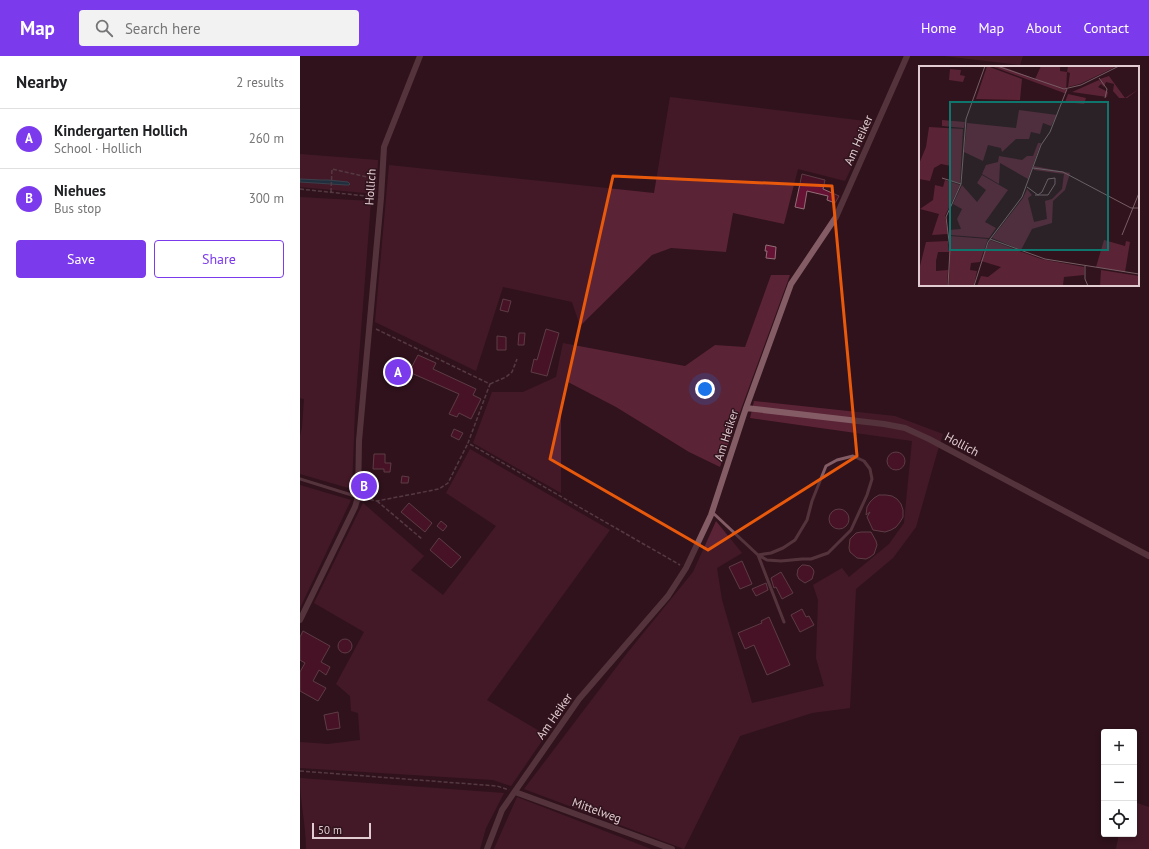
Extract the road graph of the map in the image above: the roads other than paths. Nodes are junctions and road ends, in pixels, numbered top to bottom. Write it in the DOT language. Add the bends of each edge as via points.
graph roads {
  1 [pos="420,56"];
  2 [pos="907,56"];
  3 [pos="746,408"];
  4 [pos="300,479"];
  5 [pos="358,497"];
  6 [pos="712,512"];
  7 [pos="758,555"];
  8 [pos="1149,556"];
  9 [pos="300,620"];
  10 [pos="784,622"];
  11 [pos="515,792"];
  12 [pos="487,849"];
  13 [pos="672,849"];
  1 -- 5 [label="street, Hollich" via="384,147 359,442"];
  2 -- 3 [label="street, Am Heiker" via="836,217 791,284"];
  3 -- 6 [label="street, Am Heiker"];
  3 -- 8 [label="street, Hollich" via="905,428 936,442"];
  4 -- 5 [label="lane"];
  5 -- 9 [label="street"];
  6 -- 7 [label="lane"];
  6 -- 11 [label="street, Am Heiker" via="686,568 668,596 579,699"];
  7 -- 7 [label="lane" via="771,553 794,540 807,520 826,466 853,456 864,461 870,468 872,479 851,530 828,552 811,559 781,561 767,560"];
  7 -- 10 [label="lane"];
  11 -- 12 [label="street, Am Heiker" via="502,810"];
  11 -- 13 [label="street, Mittelweg"];
}
